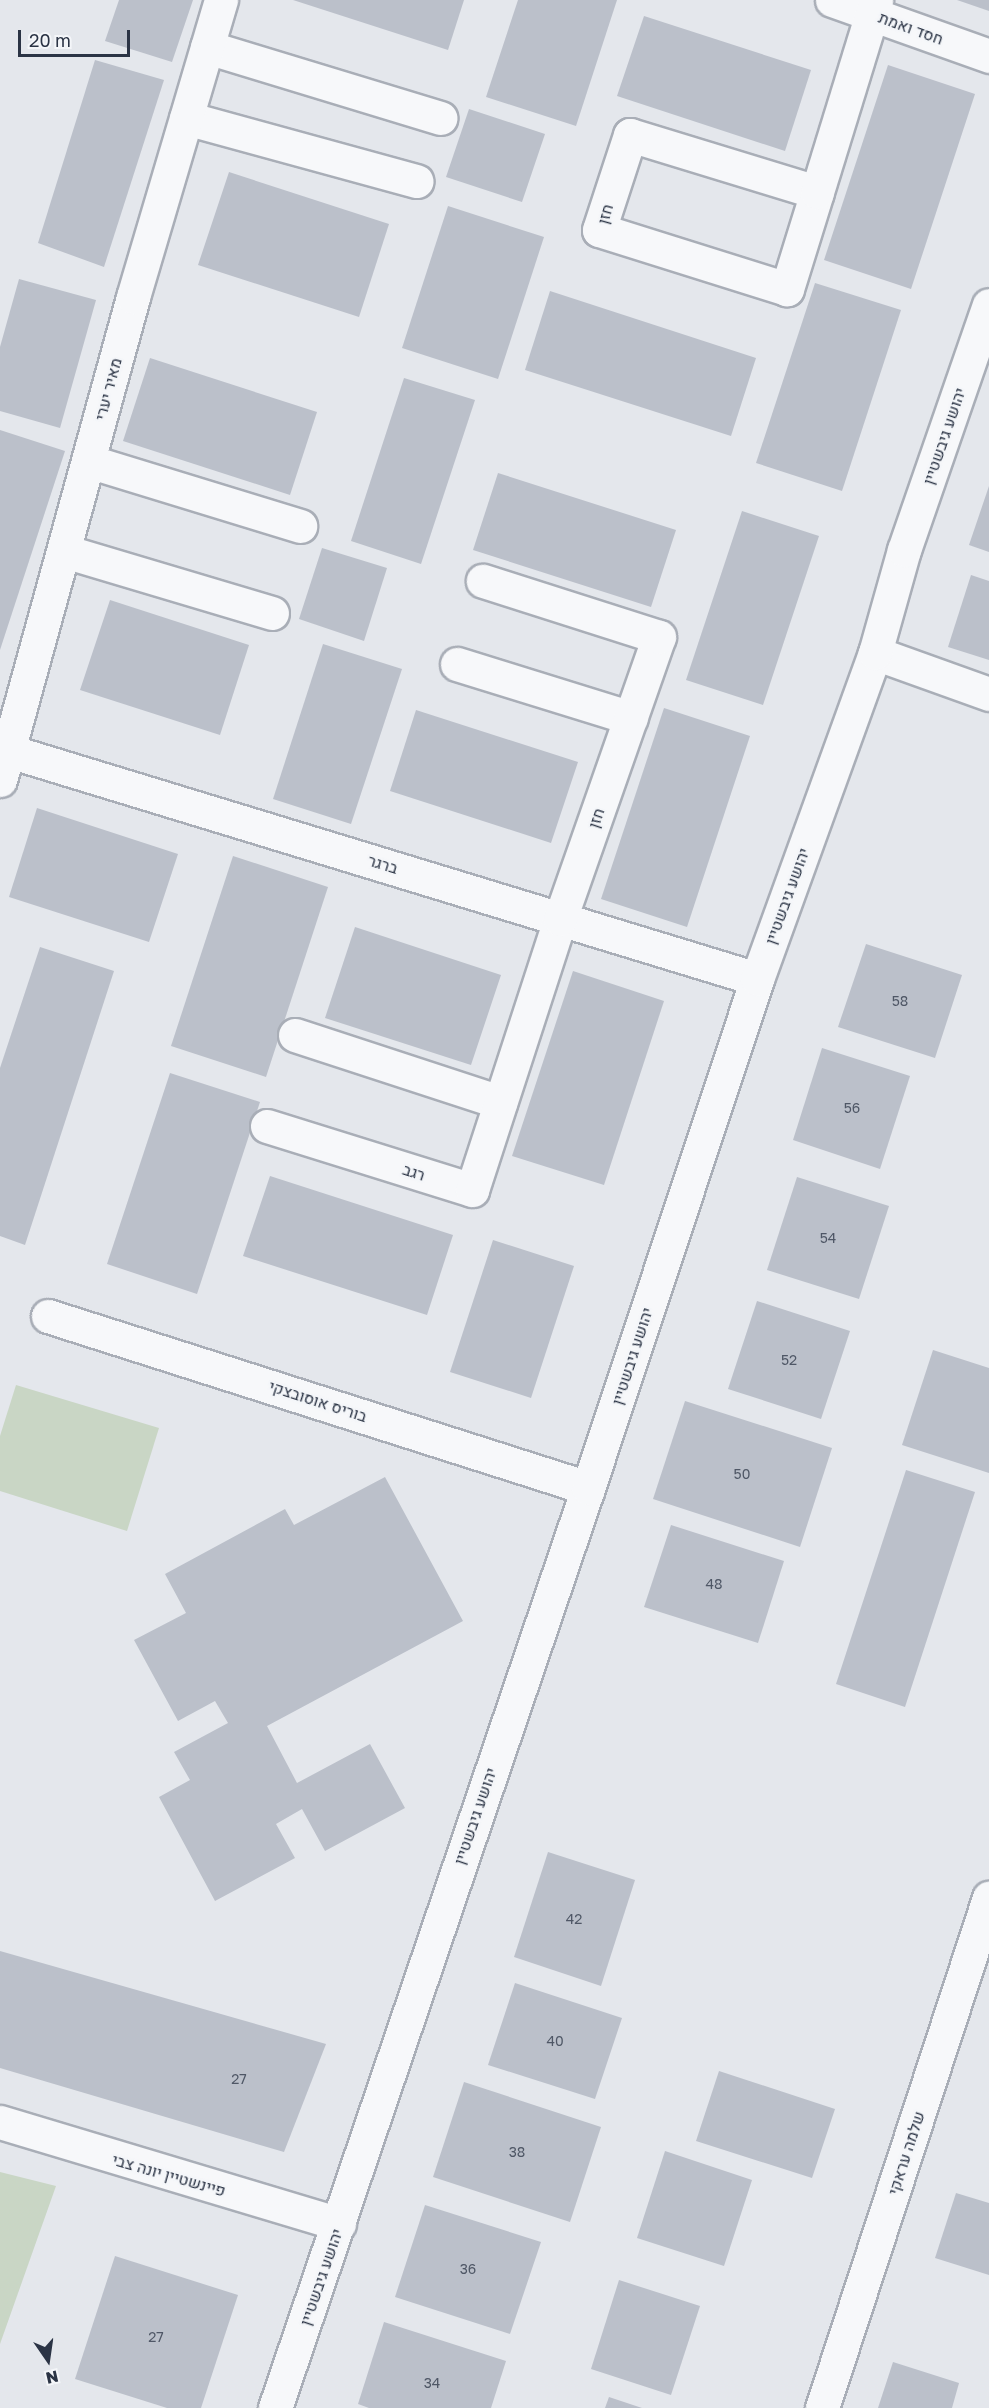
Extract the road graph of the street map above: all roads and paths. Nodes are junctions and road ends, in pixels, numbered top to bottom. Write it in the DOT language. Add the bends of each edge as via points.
graph roads {
  1 [pos="221,0"];
  2 [pos="832,0"];
  3 [pos="873,7"];
  4 [pos="207,47"];
  5 [pos="989,56"];
  6 [pos="186,118"];
  7 [pos="440,118"];
  8 [pos="417,181"];
  9 [pos="817,192"];
  10 [pos="989,305"];
  11 [pos="88,461"];
  12 [pos="300,526"];
  13 [pos="64,550"];
  14 [pos="483,581"];
  15 [pos="272,613"];
  16 [pos="875,653"];
  17 [pos="457,664"];
  18 [pos="989,694"];
  19 [pos="631,718"];
  20 [pos="4,765"];
  21 [pos="560,919"];
  22 [pos="757,979"];
  23 [pos="295,1035"];
  24 [pos="500,1102"];
  25 [pos="267,1126"];
  26 [pos="48,1316"];
  27 [pos="588,1488"];
  28 [pos="989,1898"];
  29 [pos="975,1986"];
  30 [pos="0,2122"];
  31 [pos="339,2224"];
  32 [pos="275,2408"];
  33 [pos="822,2408"];
  1 -- 4 [label="street, מאיר יערי"];
  2 -- 3 [label="street, חסד ואמת"];
  3 -- 5 [label="street, חסד ואמת"];
  3 -- 9 [label="street, חזן"];
  4 -- 6 [label="street, מאיר יערי"];
  4 -- 7 [label="street"];
  6 -- 8 [label="street"];
  6 -- 11 [label="street, מאיר יערי"];
  9 -- 9 [label="street, חזן" via="787,289 599,230 630,135"];
  10 -- 16 [label="street, יהושע גיבשטיין" via="904,550"];
  11 -- 12 [label="street"];
  11 -- 13 [label="street, מאיר יערי"];
  13 -- 15 [label="street"];
  13 -- 20 [label="street, מאיר יערי"];
  14 -- 19 [label="street, חזן" via="659,637"];
  16 -- 18 [label="street"];
  16 -- 22 [label="street, יהושע גיבשטיין"];
  17 -- 19 [label="street"];
  19 -- 21 [label="street, חזן"];
  20 -- 21 [label="street, ברגר"];
  21 -- 22 [label="street, ברגר"];
  21 -- 24 [label="street, רגב"];
  22 -- 27 [label="street, יהושע גיבשטיין"];
  23 -- 24 [label="street"];
  24 -- 25 [label="street, רגב" via="472,1190"];
  26 -- 27 [label="street, בוריס אוסובצקי"];
  27 -- 31 [label="street, יהושע גיבשטיין"];
  28 -- 29 [label="street, שלמה עראקי"];
  29 -- 33 [label="street, שלמה עראקי"];
  30 -- 31 [label="street, פיינשטיין יונה צבי"];
  31 -- 32 [label="street, יהושע גיבשטיין"];
}
